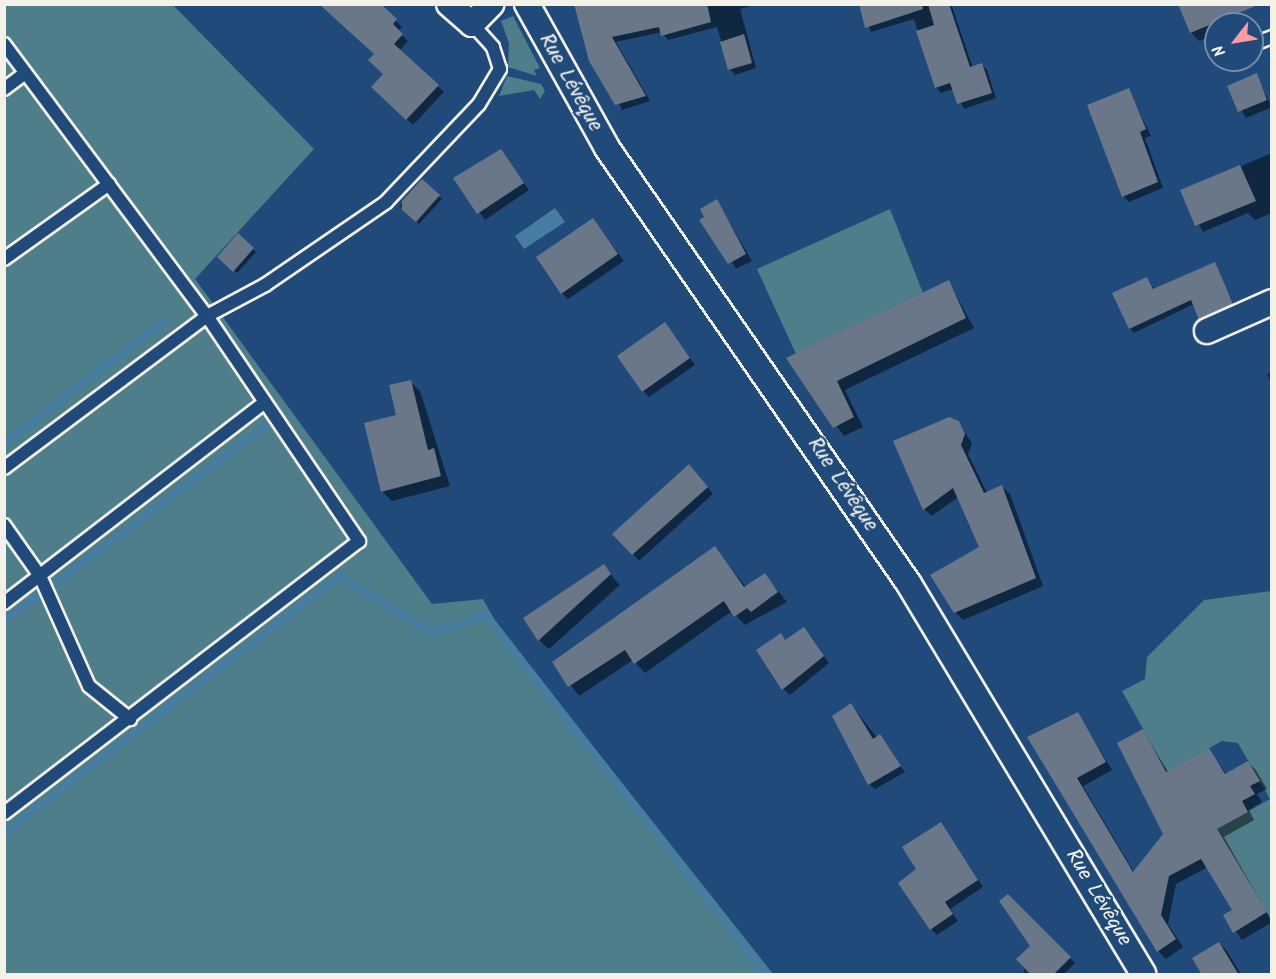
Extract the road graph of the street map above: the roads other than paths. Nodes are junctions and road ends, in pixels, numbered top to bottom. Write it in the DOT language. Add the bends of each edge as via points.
graph roads {
  1 [pos="449,4"];
  2 [pos="492,4"];
  3 [pos="527,4"];
  4 [pos="472,24"];
  5 [pos="4,44"];
  6 [pos="25,73"];
  7 [pos="4,89"];
  8 [pos="109,184"];
  9 [pos="4,259"];
  10 [pos="1272,302"];
  11 [pos="207,316"];
  12 [pos="1207,331"];
  13 [pos="265,402"];
  14 [pos="4,468"];
  15 [pos="4,525"];
  16 [pos="40,576"];
  17 [pos="4,603"];
  18 [pos="130,719"];
  19 [pos="4,813"];
  20 [pos="1143,975"];
  1 -- 4 [label="street"];
  2 -- 4 [label="street"];
  3 -- 20 [label="street, Rue Lévêque" via="603,141 909,584"];
  4 -- 11 [label="lane" via="493,47 500,69 478,104 386,202 265,285"];
  5 -- 6 [label="lane"];
  6 -- 7 [label="lane"];
  6 -- 8 [label="lane"];
  8 -- 9 [label="lane"];
  8 -- 11 [label="lane"];
  10 -- 12 [label="street"];
  11 -- 13 [label="lane"];
  11 -- 14 [label="lane"];
  13 -- 16 [label="lane"];
  13 -- 18 [label="lane" via="359,541"];
  15 -- 16 [label="lane"];
  16 -- 17 [label="lane"];
  16 -- 18 [label="lane" via="89,686"];
  18 -- 19 [label="lane"];
}
